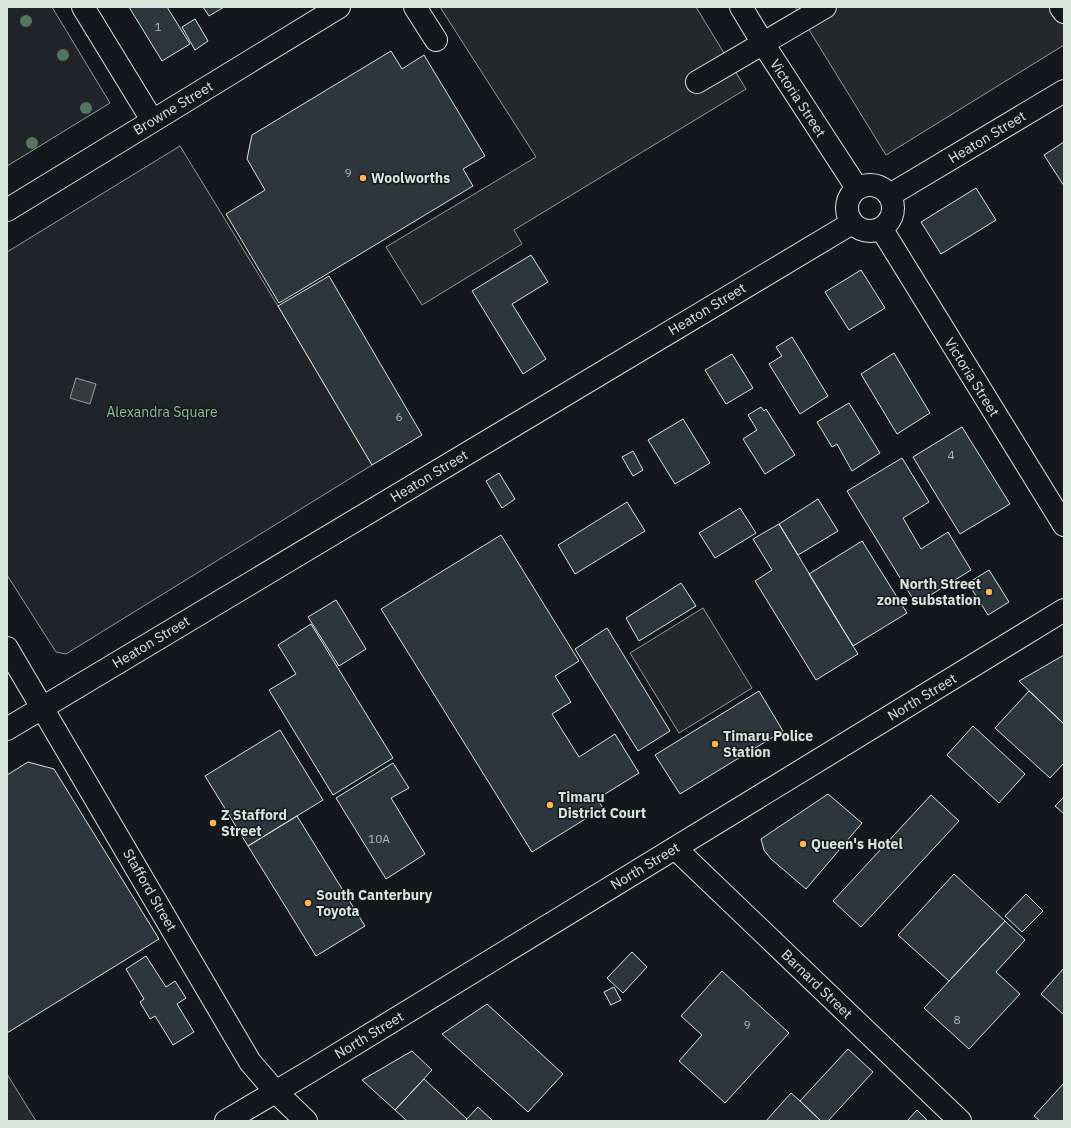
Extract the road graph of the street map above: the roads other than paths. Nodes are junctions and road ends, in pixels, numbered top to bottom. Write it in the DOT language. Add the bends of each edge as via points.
graph roads {
  1 [pos="83,7"];
  2 [pos="339,7"];
  3 [pos="415,7"];
  4 [pos="741,7"];
  5 [pos="826,7"];
  6 [pos="436,40"];
  7 [pos="764,45"];
  8 [pos="697,82"];
  9 [pos="1064,91"];
  10 [pos="152,120"];
  11 [pos="858,188"];
  12 [pos="890,195"];
  13 [pos="7,210"];
  14 [pos="852,223"];
  15 [pos="881,228"];
  16 [pos="1064,525"];
  17 [pos="1064,610"];
  18 [pos="7,648"];
  19 [pos="42,708"];
  20 [pos="7,729"];
  21 [pos="675,848"];
  22 [pos="276,1092"];
  23 [pos="226,1121"];
  24 [pos="306,1121"];
  25 [pos="960,1121"];
  1 -- 10 [label="street"];
  2 -- 10 [label="street, Browne Street"];
  3 -- 6 [label="street"];
  4 -- 7 [label="street, Victoria Street"];
  5 -- 7 [label="street"];
  7 -- 8 [label="street"];
  7 -- 11 [label="street, Victoria Street"];
  9 -- 12 [label="street, Heaton Street"];
  10 -- 13 [label="street, Browne Street"];
  11 -- 12 [label="street" via="871,184 879,186"];
  11 -- 14 [label="street" via="848,200 846,208"];
  12 -- 15 [label="street" via="894,210 887,224"];
  14 -- 15 [label="street" via="866,231"];
  14 -- 19 [label="street, Heaton Street"];
  15 -- 16 [label="street, Victoria Street"];
  17 -- 21 [label="street, North Street"];
  18 -- 19 [label="street, Stafford Street"];
  19 -- 20 [label="street, Heaton Street"];
  19 -- 22 [label="street, Stafford Street" via="247,1057"];
  21 -- 22 [label="street, North Street"];
  21 -- 25 [label="street, Barnard Street"];
  22 -- 23 [label="street, North Street"];
  22 -- 24 [label="street, Stafford Street"];
}
